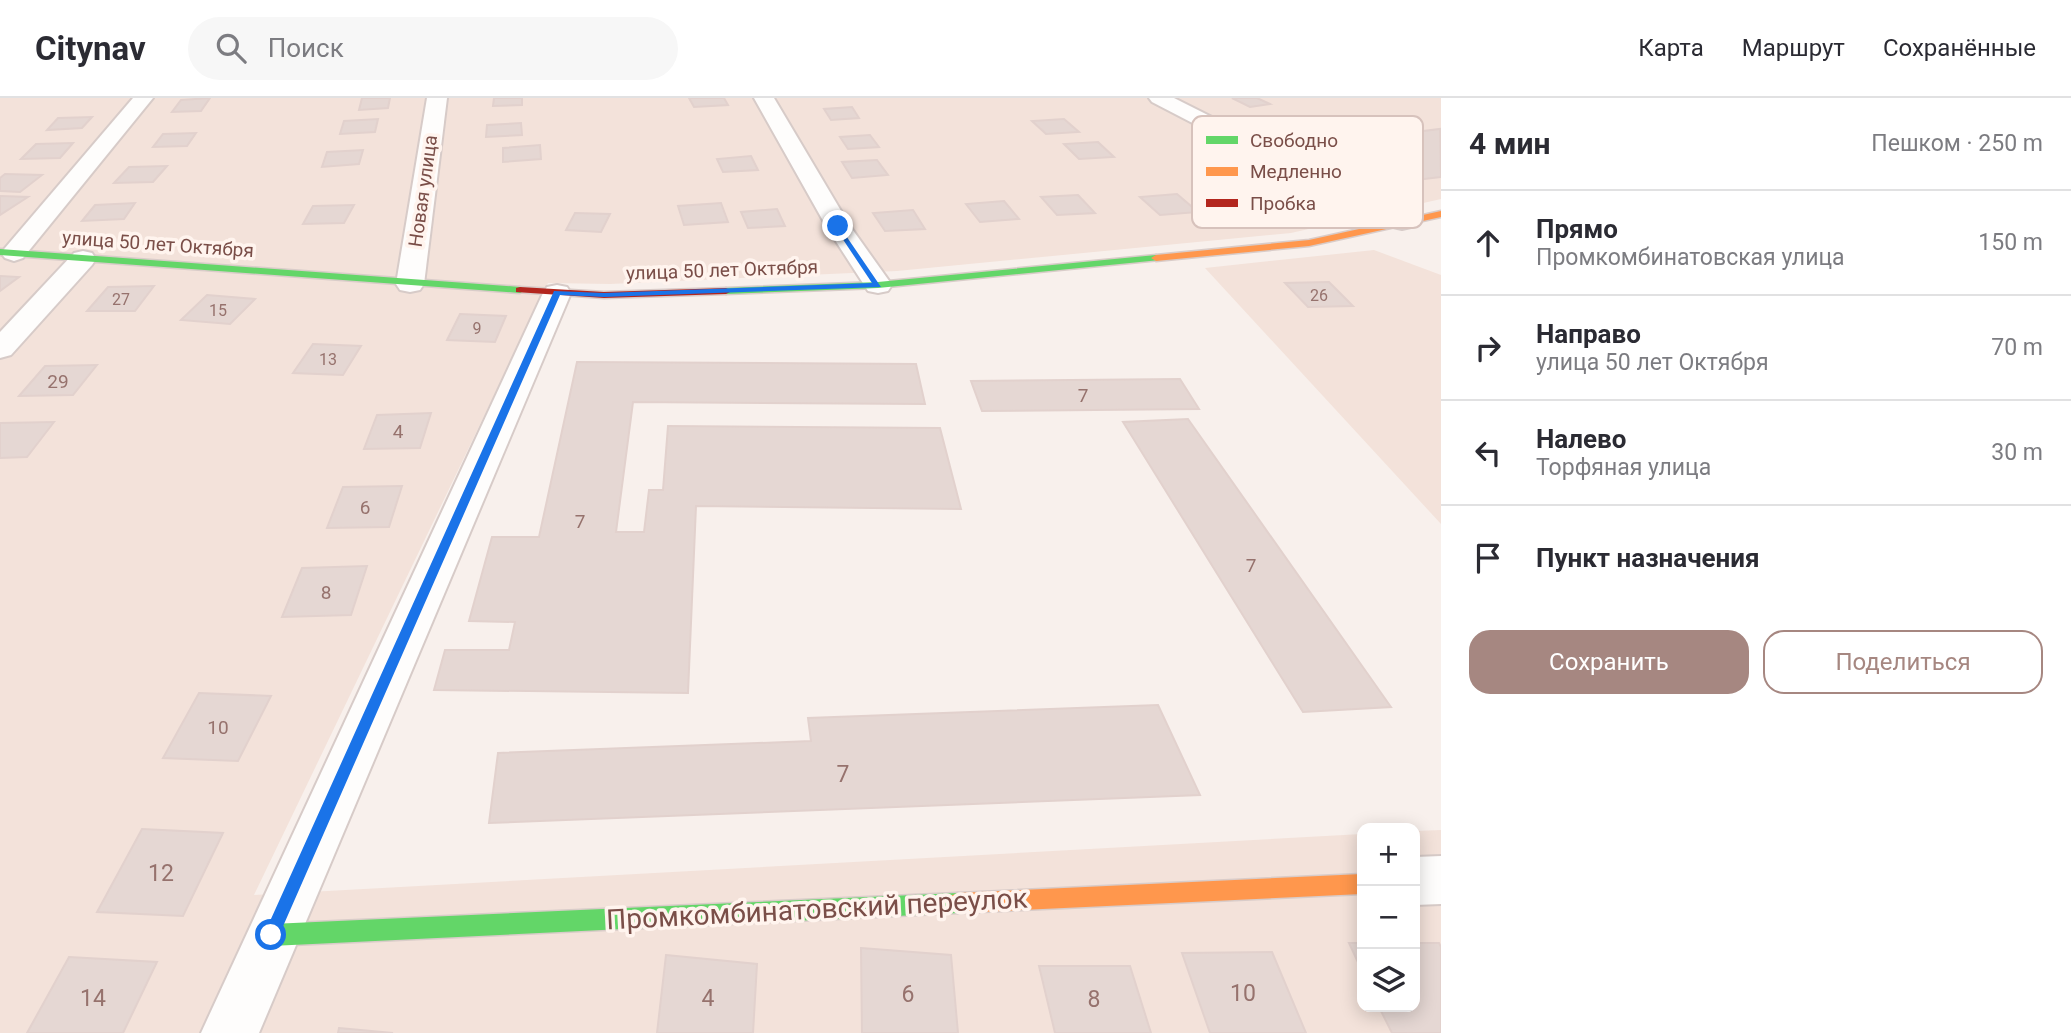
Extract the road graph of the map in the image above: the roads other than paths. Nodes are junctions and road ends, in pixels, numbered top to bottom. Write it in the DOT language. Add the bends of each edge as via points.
graph roads {
  1 [pos="143,98"];
  2 [pos="436,98"];
  3 [pos="764,98"];
  4 [pos="1159,98"];
  5 [pos="1194,116"];
  6 [pos="1441,214"];
  7 [pos="1423,222"];
  8 [pos="1405,228"];
  9 [pos="7,252"];
  10 [pos="83,259"];
  11 [pos="410,284"];
  12 [pos="878,285"];
  13 [pos="557,293"];
  14 [pos="0,349"];
  15 [pos="1441,880"];
  16 [pos="1420,881"];
  17 [pos="1357,884"];
  18 [pos="271,935"];
  19 [pos="230,1033"];
  1 -- 9 [label="street"];
  2 -- 11 [label="street, Новая улица"];
  3 -- 12 [label="street"];
  4 -- 5 [label="street"];
  6 -- 7 [label="main road, улица 50 лет Октября"];
  8 -- 12 [label="main road, улица 50 лет Октября" via="1309,243"];
  9 -- 10 [label="main road, улица 50 лет Октября"];
  10 -- 11 [label="main road, улица 50 лет Октября"];
  10 -- 14 [label="street"];
  11 -- 13 [label="main road, улица 50 лет Октября"];
  12 -- 13 [label="main road, улица 50 лет Октября"];
  13 -- 18 [label="street"];
  15 -- 16 [label="street"];
  17 -- 18 [label="main road, Промкомбинатовский переулок"];
  18 -- 19 [label="street"];
}
